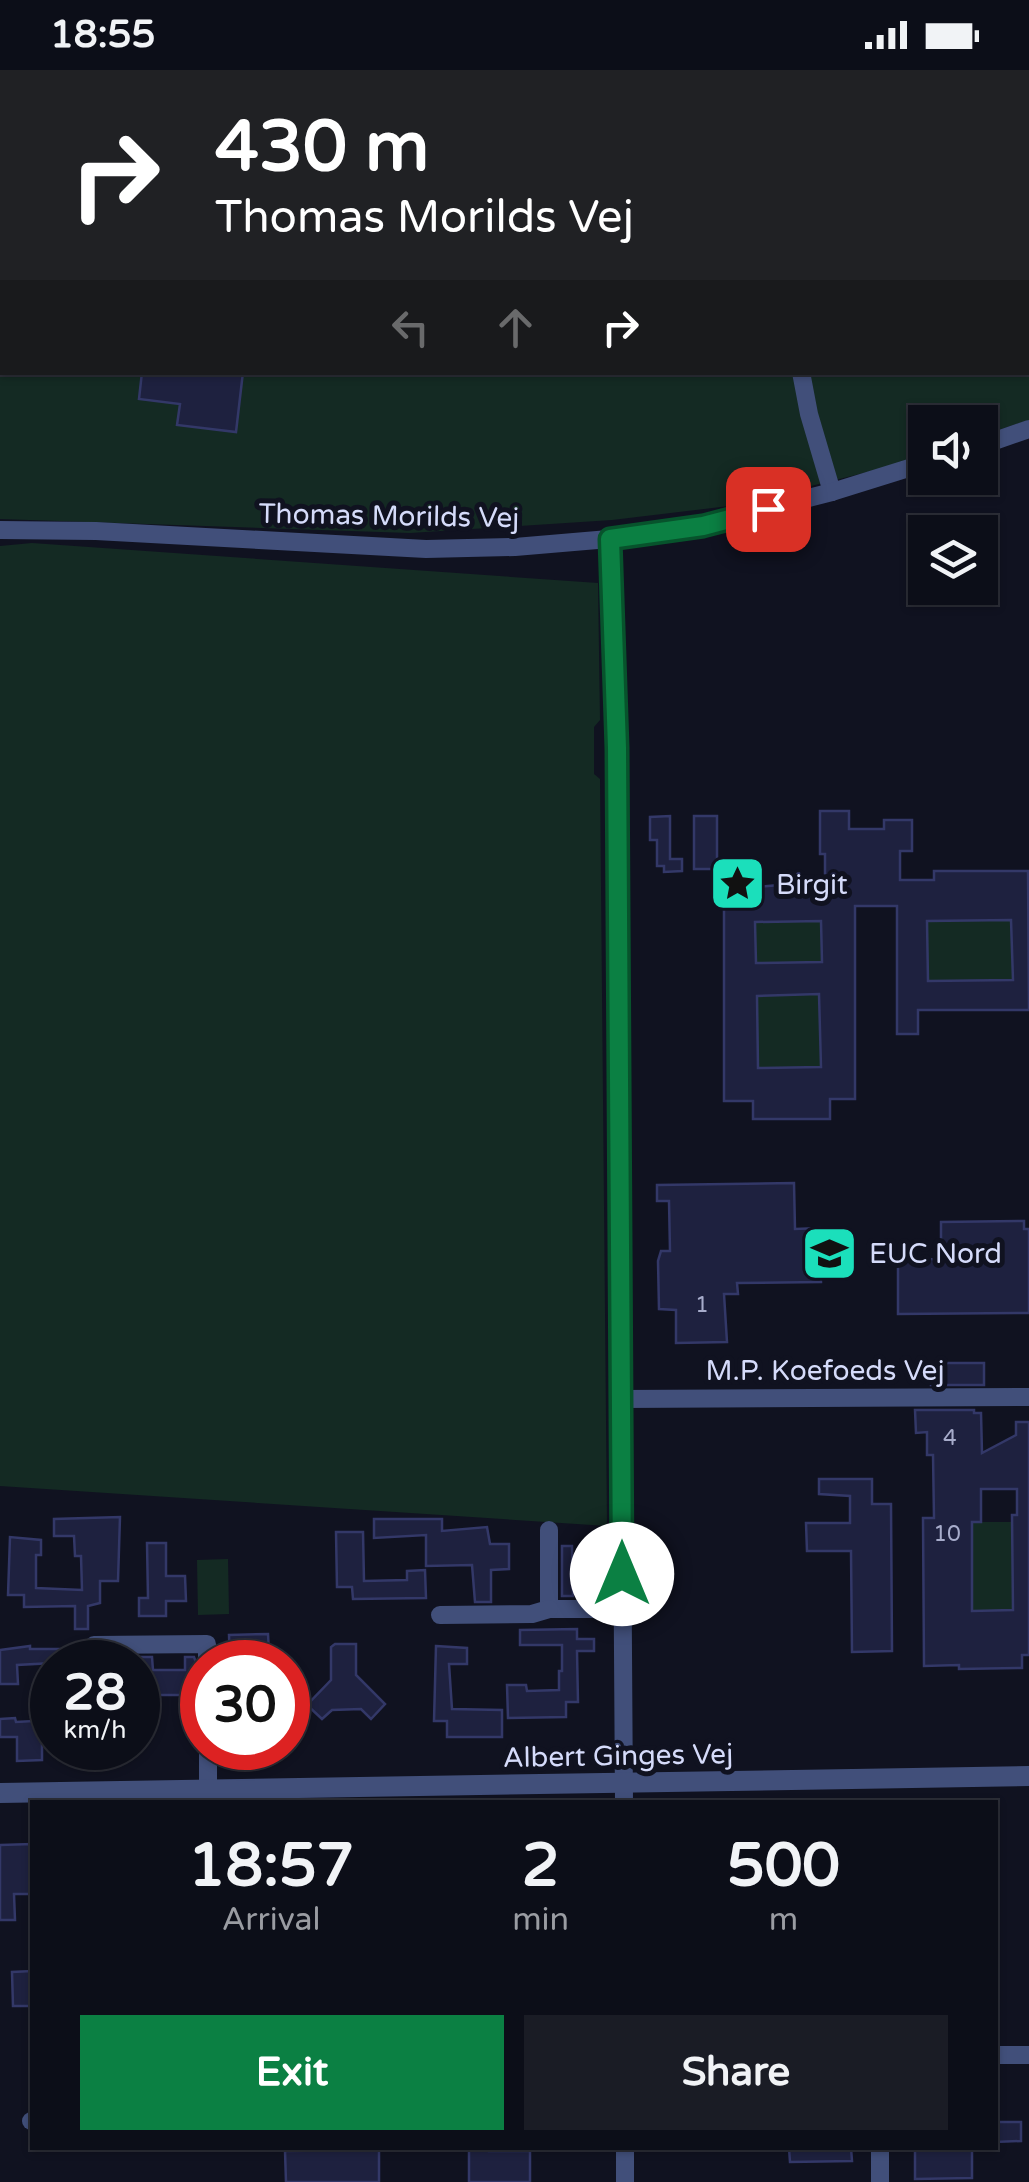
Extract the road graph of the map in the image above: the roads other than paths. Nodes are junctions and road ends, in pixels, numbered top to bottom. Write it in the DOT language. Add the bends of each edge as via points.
graph roads {
  1 [pos="801,375"];
  2 [pos="1029,429"];
  3 [pos="998,440"];
  4 [pos="908,468"];
  5 [pos="832,492"];
  6 [pos="0,530"];
  7 [pos="610,539"];
  8 [pos="621,1398"];
  9 [pos="1029,1398"];
  10 [pos="549,1530"];
  11 [pos="549,1609"];
  12 [pos="622,1609"];
  13 [pos="440,1615"];
  14 [pos="208,1770"];
  15 [pos="1029,1776"];
  16 [pos="208,1789"];
  17 [pos="0,1792"];
  18 [pos="624,1792"];
  19 [pos="162,1796"];
  20 [pos="998,2055"];
  21 [pos="1029,2055"];
  22 [pos="625,2150"];
  23 [pos="880,2150"];
  24 [pos="625,2182"];
  25 [pos="880,2182"];
  1 -- 5 [label="street"];
  2 -- 3 [label="street"];
  4 -- 5 [label="street, Thomas Morilds Vej"];
  5 -- 7 [label="street, Thomas Morilds Vej" via="703,526"];
  6 -- 7 [label="street, Thomas Morilds Vej" via="426,549"];
  7 -- 8 [label="street"];
  8 -- 9 [label="street, M.P. Koefoeds Vej"];
  8 -- 12 [label="street"];
  10 -- 11 [label="street"];
  11 -- 12 [label="street"];
  11 -- 13 [label="street"];
  12 -- 18 [label="street"];
  14 -- 16 [label="street"];
  15 -- 18 [label="street, Albert Ginges Vej"];
  16 -- 18 [label="street, Albert Ginges Vej"];
  16 -- 19 [label="street, Albert Ginges Vej"];
  17 -- 19 [label="street, Albert Ginges Vej"];
  20 -- 21 [label="street"];
  22 -- 24 [label="street"];
  23 -- 25 [label="street"];
}
